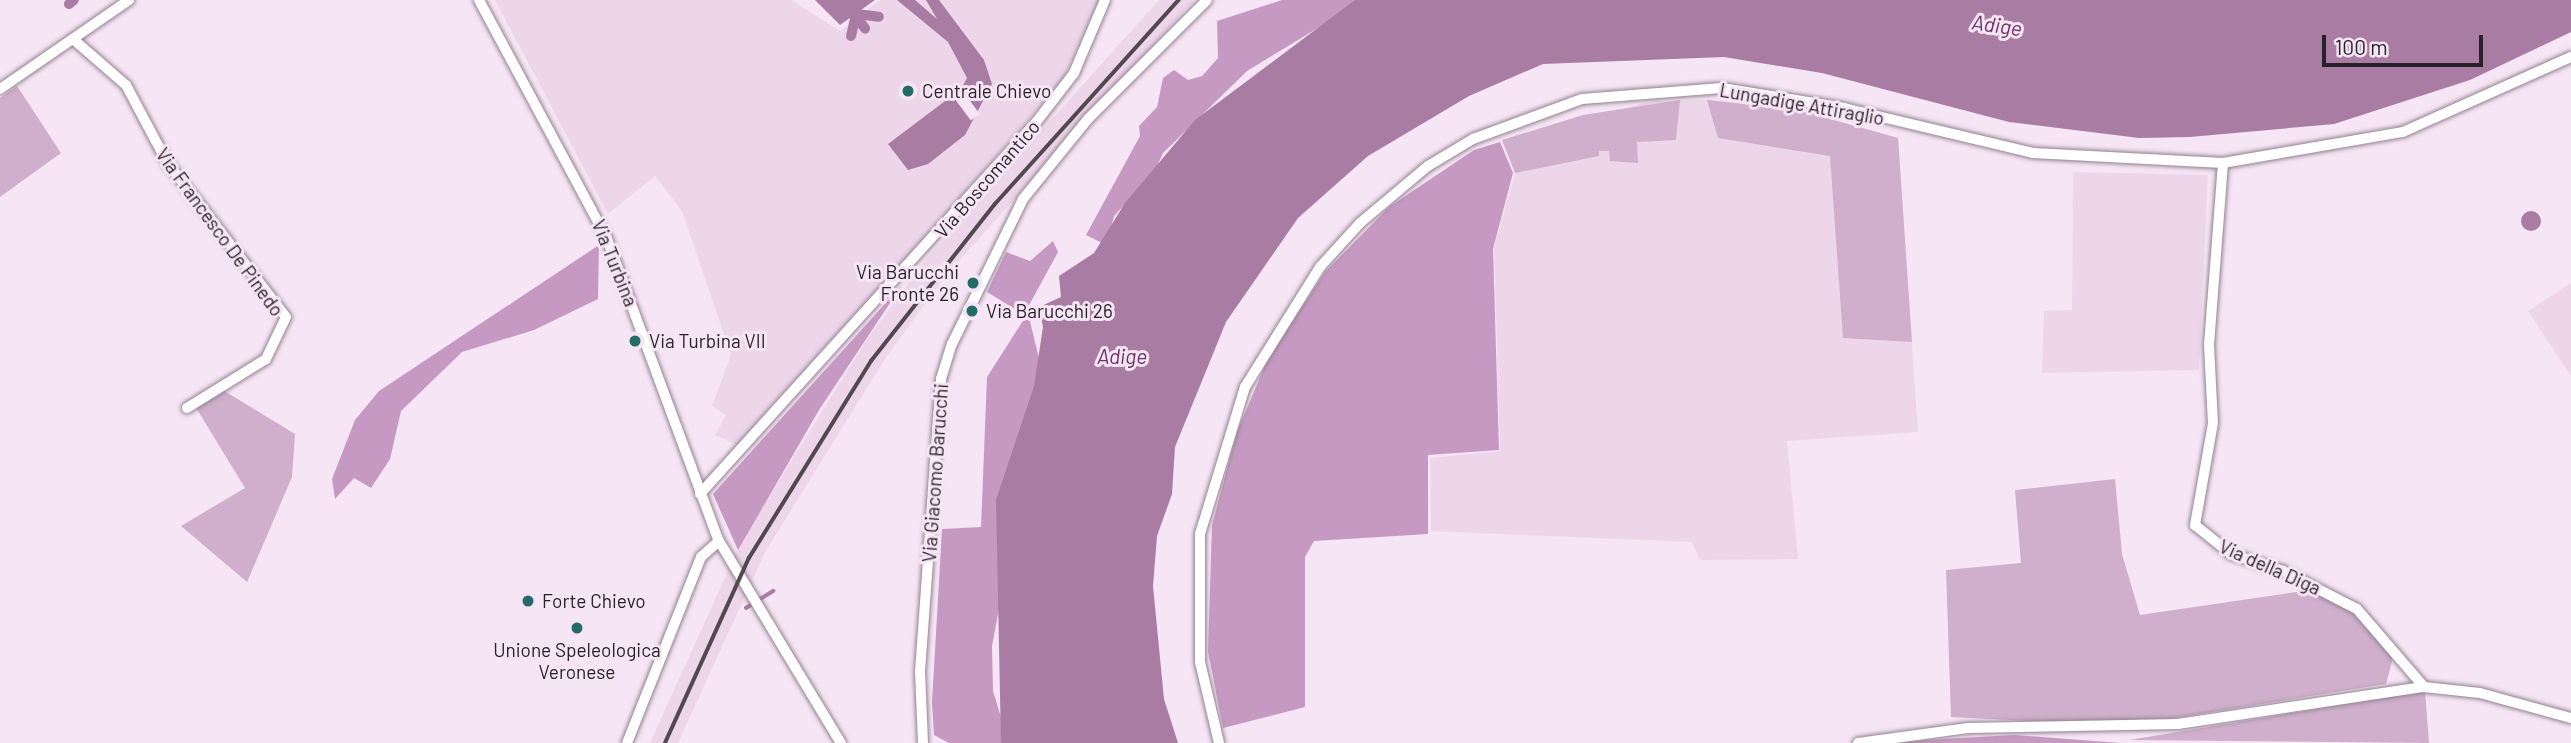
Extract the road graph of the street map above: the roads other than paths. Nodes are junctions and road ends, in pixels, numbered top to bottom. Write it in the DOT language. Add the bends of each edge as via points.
graph roads {
  1 [pos="479,0"];
  2 [pos="1105,0"];
  3 [pos="1207,0"];
  4 [pos="126,2"];
  5 [pos="72,38"];
  6 [pos="2571,57"];
  7 [pos="0,89"];
  8 [pos="2222,163"];
  9 [pos="187,408"];
  10 [pos="700,494"];
  11 [pos="719,541"];
  12 [pos="2424,687"];
  13 [pos="2571,718"];
  14 [pos="627,743"];
  15 [pos="841,743"];
  16 [pos="923,743"];
  17 [pos="1219,743"];
  18 [pos="1858,743"];
  1 -- 10 [label="street, Via Turbina" via="607,239"];
  2 -- 10 [label="street, Via Boscomantico" via="1074,73 1034,125"];
  3 -- 16 [label="street, Via Giacomo Barucchi" via="1088,120 1023,199 951,344 941,379 920,672"];
  4 -- 5 [label="street"];
  5 -- 7 [label="street"];
  5 -- 9 [label="street, Via Francesco De Pinedo" via="126,85 167,162 286,317 266,359"];
  6 -- 8 [label="street, Lungadige Attiraglio" via="2403,132"];
  8 -- 12 [label="street, Via della Diga" via="2209,345 2213,423 2195,526 2231,554 2284,571 2364,614"];
  8 -- 17 [label="street, Lungadige Attiraglio" via="2033,153 1844,108 1722,88 1582,99 1473,139 1427,166 1360,223 1320,267 1245,387 1200,534 1200,662"];
  10 -- 11 [label="street, Via Turbina"];
  11 -- 14 [label="street" via="701,557"];
  11 -- 15 [label="street, Via Turbina"];
  12 -- 13 [label="street" via="2480,692"];
  12 -- 18 [label="street" via="2178,724 1968,728"];
}
